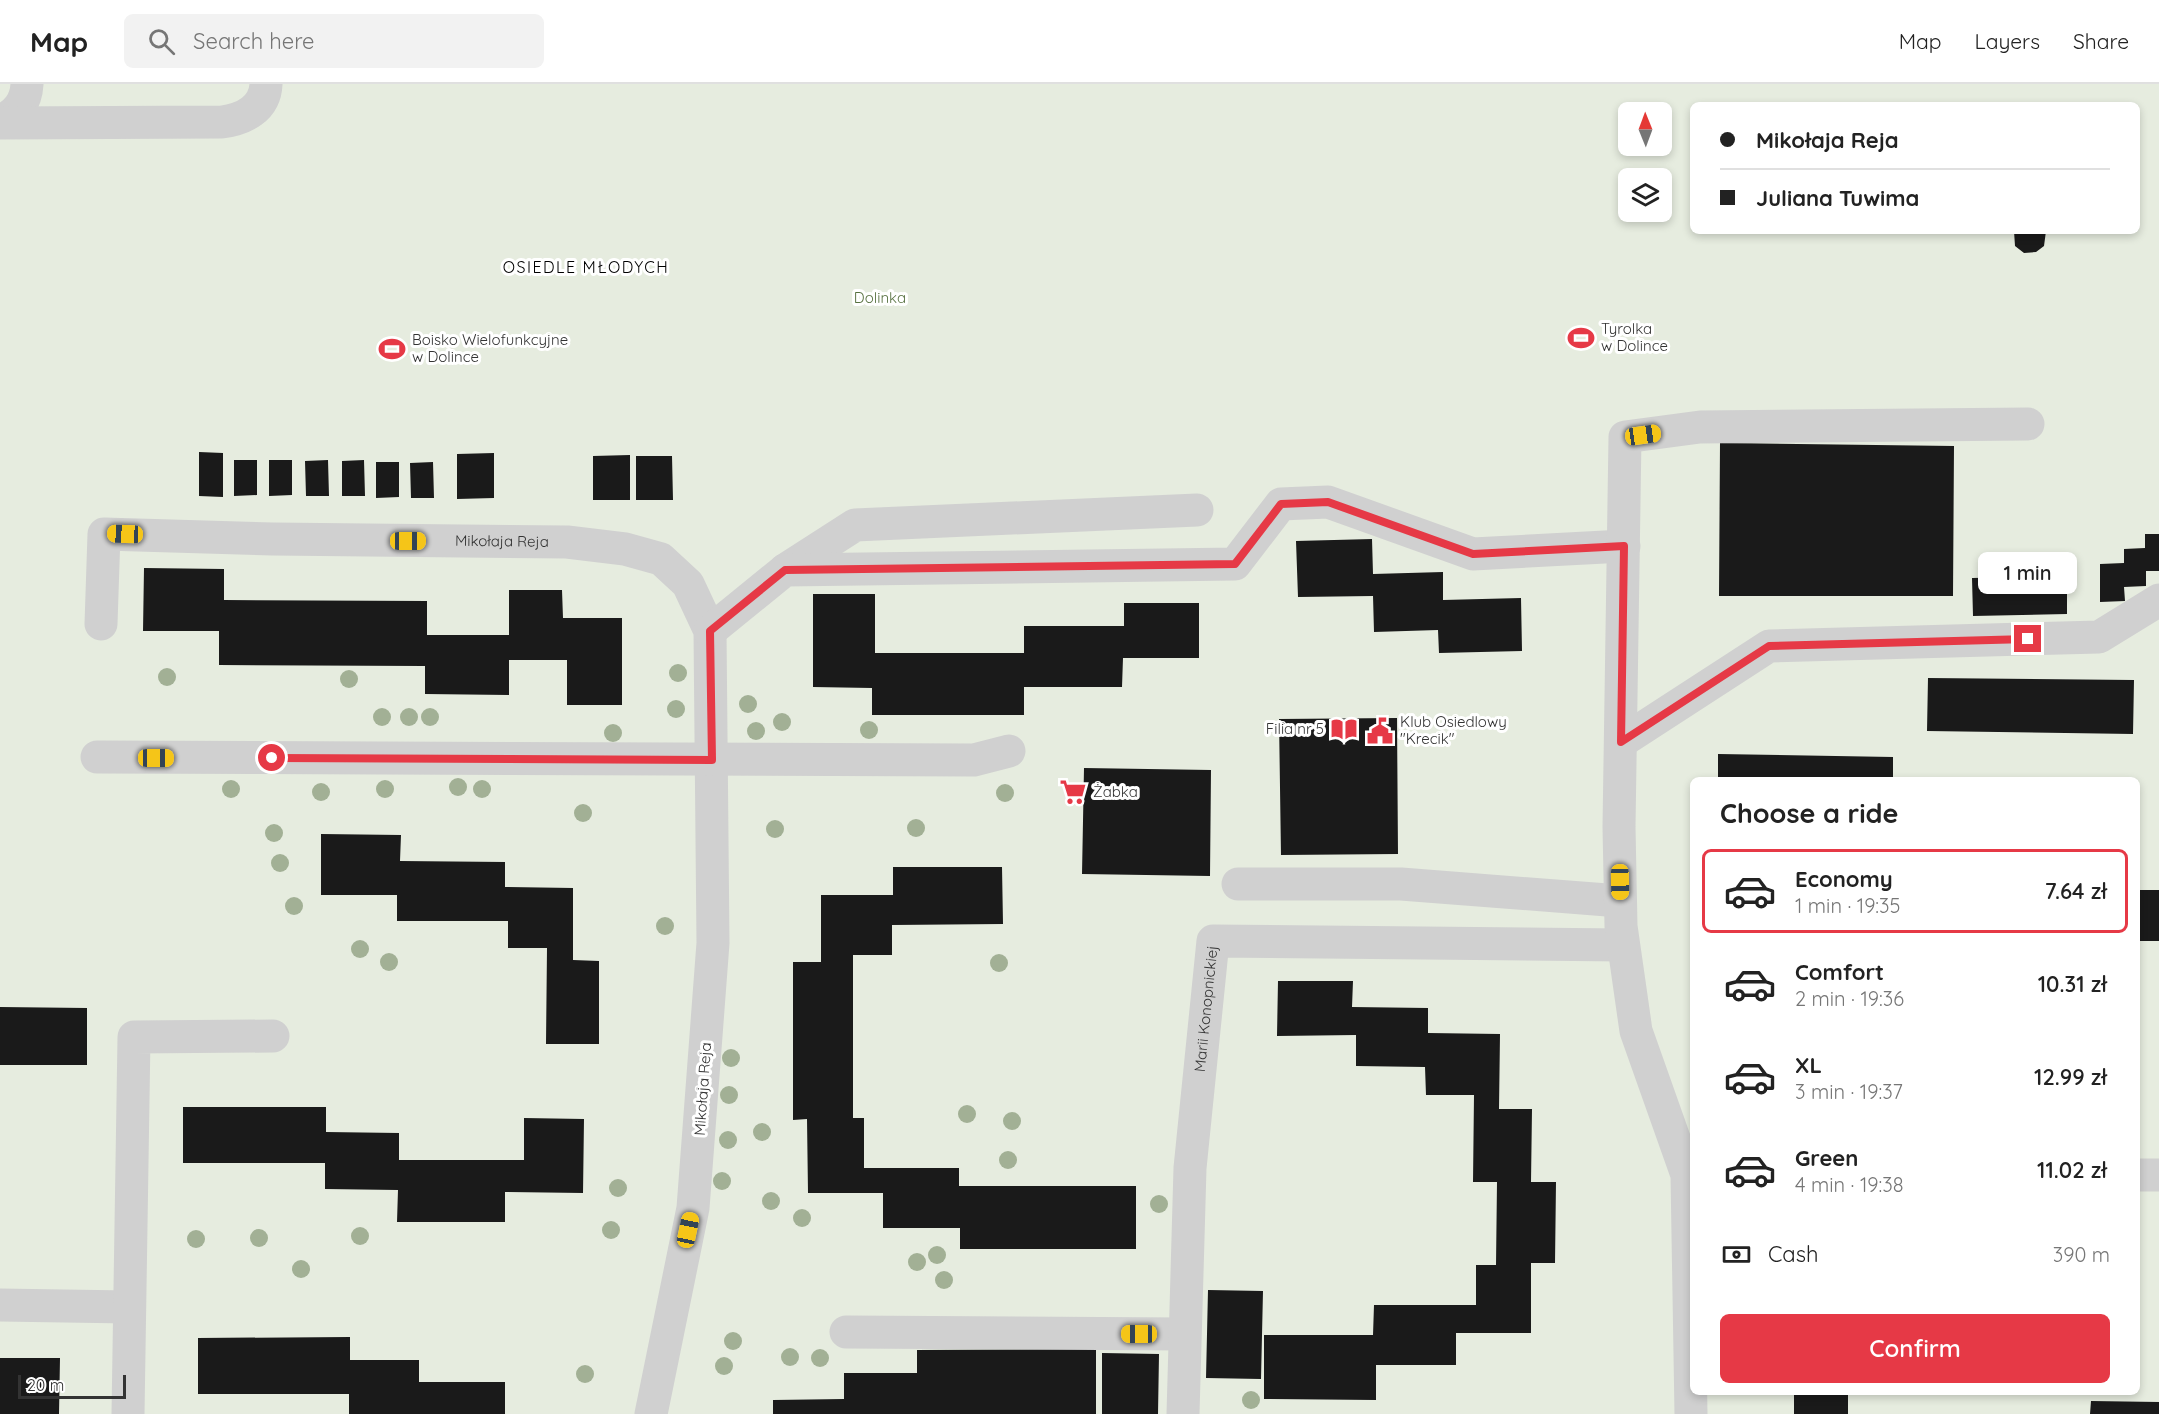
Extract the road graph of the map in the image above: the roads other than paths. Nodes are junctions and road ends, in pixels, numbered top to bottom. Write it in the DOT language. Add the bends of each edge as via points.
graph roads {
  1 [pos="27,84"];
  2 [pos="266,84"];
  3 [pos="0,122"];
  4 [pos="2028,423"];
  5 [pos="1197,510"];
  6 [pos="1624,546"];
  7 [pos="785,570"];
  8 [pos="2159,600"];
  9 [pos="101,624"];
  10 [pos="710,631"];
  11 [pos="1621,742"];
  12 [pos="1009,751"];
  13 [pos="97,757"];
  14 [pos="712,760"];
  15 [pos="1238,884"];
  16 [pos="1620,901"];
  17 [pos="1623,945"];
  18 [pos="273,1036"];
  19 [pos="1690,1175"];
  20 [pos="2140,1175"];
  21 [pos="2159,1175"];
  22 [pos="0,1305"];
  23 [pos="129,1307"];
  24 [pos="846,1332"];
  25 [pos="1184,1334"];
  26 [pos="1691,1395"];
  27 [pos="128,1414"];
  28 [pos="651,1414"];
  29 [pos="1183,1414"];
  30 [pos="1691,1414"];
  1 -- 3 [label="street" via="21,106"];
  2 -- 3 [label="street" via="257,108 231,121"];
  4 -- 6 [label="street" via="1700,427 1625,437"];
  5 -- 7 [label="street" via="855,525"];
  6 -- 7 [label="street" via="1473,554 1328,502 1281,504 1235,564"];
  6 -- 11 [label="street"];
  7 -- 10 [label="street"];
  8 -- 11 [label="street" via="2099,637 1769,646"];
  9 -- 10 [label="street, Mikołaja Reja" via="104,534 567,542 625,549 661,559 688,584"];
  10 -- 14 [label="street, Mikołaja Reja"];
  11 -- 16 [label="street"];
  12 -- 14 [label="street" via="974,760"];
  13 -- 14 [label="street"];
  14 -- 28 [label="street, Mikołaja Reja" via="713,944 698,1155 693,1208"];
  15 -- 16 [label="street" via="1401,884"];
  16 -- 17 [label="street"];
  17 -- 19 [label="street" via="1636,1031"];
  17 -- 25 [label="street, Marii Konopnickiej" via="1213,941 1190,1168"];
  18 -- 23 [label="street" via="134,1037"];
  20 -- 21 [label="street"];
  22 -- 23 [label="street"];
  23 -- 27 [label="street"];
  24 -- 25 [label="street"];
  25 -- 29 [label="street, Marii Konopnickiej"];
  26 -- 30 [label="street"];
}
